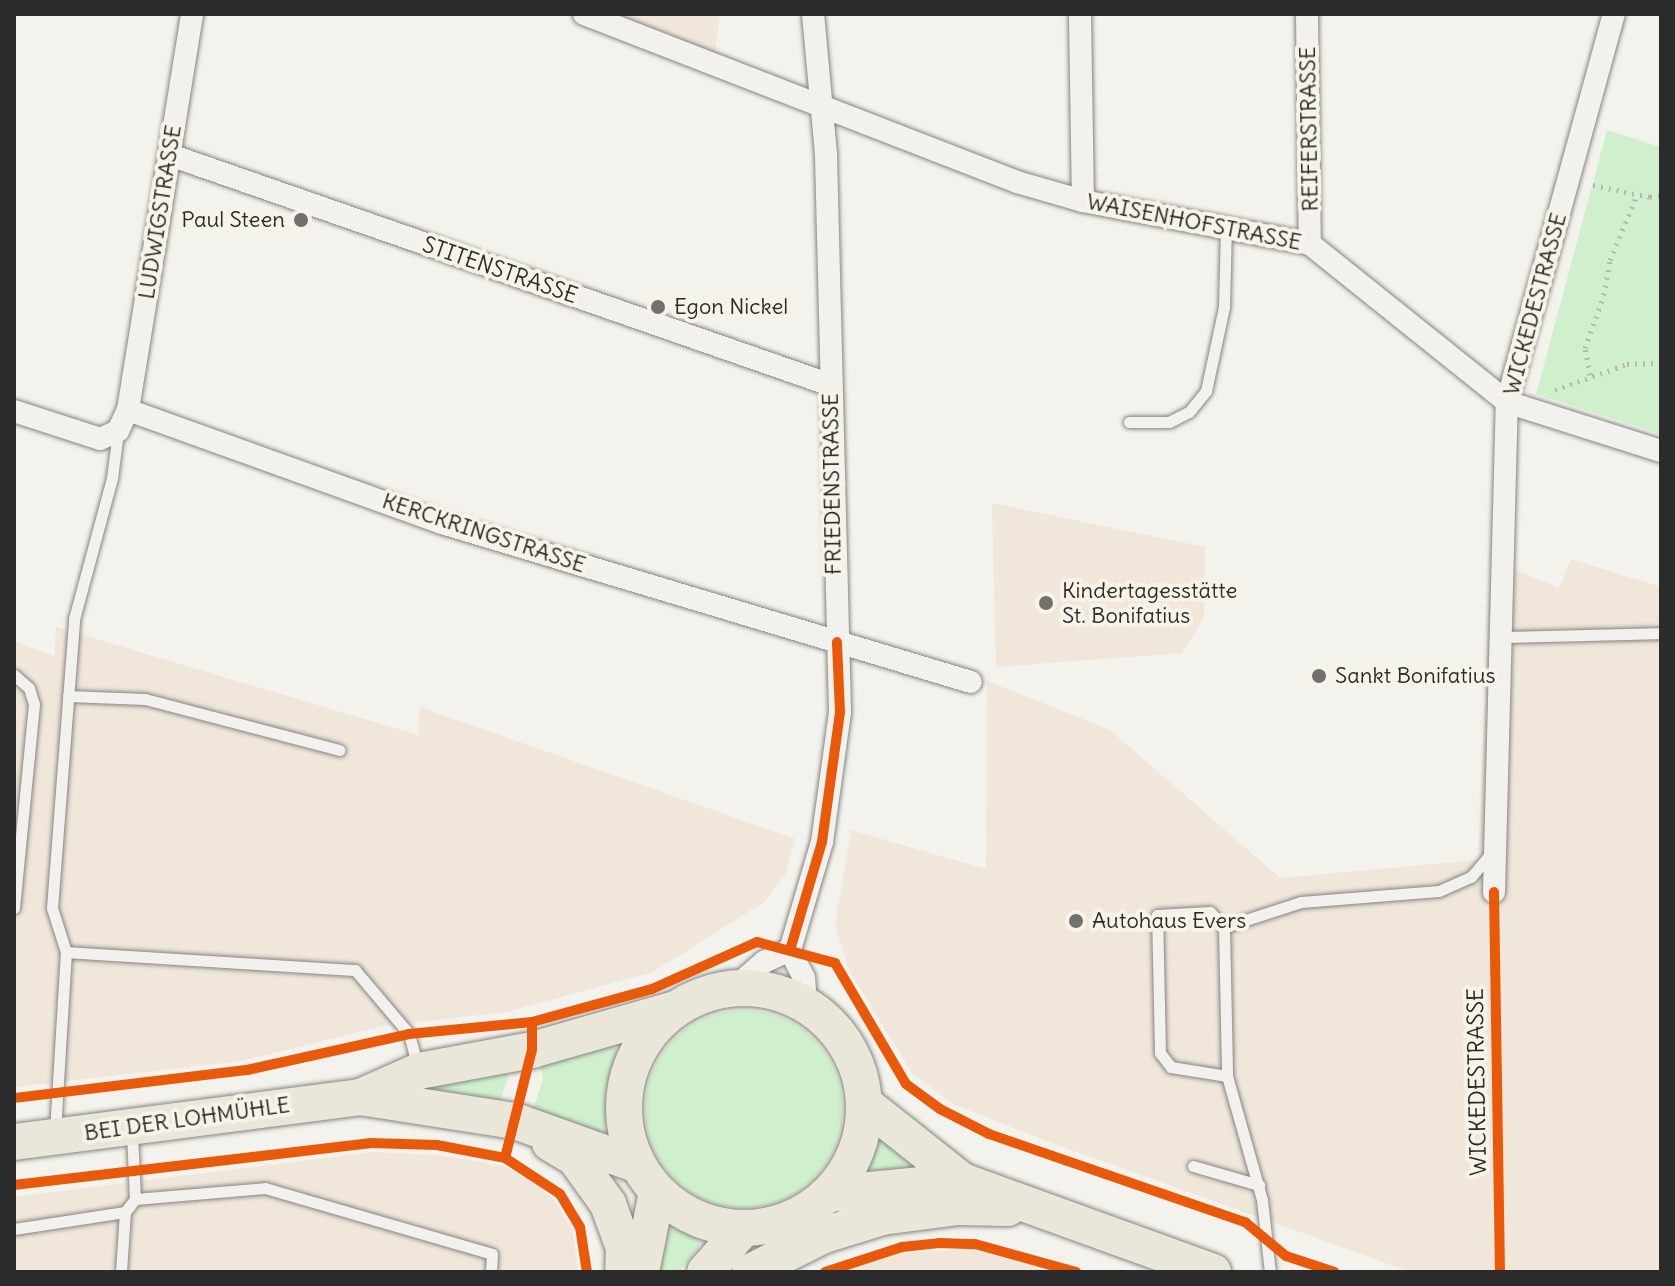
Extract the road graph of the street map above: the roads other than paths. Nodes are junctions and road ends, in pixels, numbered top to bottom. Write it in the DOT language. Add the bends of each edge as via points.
graph roads {
  1 [pos="192,14"];
  2 [pos="584,14"];
  3 [pos="813,14"];
  4 [pos="1080,14"];
  5 [pos="1307,14"];
  6 [pos="1614,14"];
  7 [pos="824,108"];
  8 [pos="170,155"];
  9 [pos="1083,201"];
  10 [pos="1226,225"];
  11 [pos="1310,244"];
  12 [pos="831,385"];
  13 [pos="1516,405"];
  14 [pos="128,410"];
  15 [pos="14,411"];
  16 [pos="1129,422"];
  17 [pos="118,431"];
  18 [pos="1661,451"];
  19 [pos="1661,633"];
  20 [pos="1501,637"];
  21 [pos="837,642"];
  22 [pos="14,675"];
  23 [pos="971,682"];
  24 [pos="68,696"];
  25 [pos="339,750"];
  26 [pos="1495,849"];
  27 [pos="1494,892"];
  28 [pos="14,908"];
  29 [pos="1224,927"];
  30 [pos="790,950"];
  31 [pos="66,952"];
  32 [pos="734,988"];
  33 [pos="806,1005"];
  34 [pos="676,1009"];
  35 [pos="419,1071"];
  36 [pos="1227,1076"];
  37 [pos="360,1097"];
  38 [pos="865,1104"];
  39 [pos="515,1121"];
  40 [pos="132,1127"];
  41 [pos="55,1137"];
  42 [pos="14,1142"];
  43 [pos="1193,1166"];
  44 [pos="648,1179"];
  45 [pos="962,1181"];
  46 [pos="1259,1185"];
  47 [pos="829,1194"];
  48 [pos="135,1199"];
  49 [pos="1035,1209"];
  50 [pos="125,1212"];
  51 [pos="14,1229"];
  52 [pos="743,1229"];
  53 [pos="121,1272"];
  54 [pos="491,1272"];
  55 [pos="623,1272"];
  56 [pos="641,1272"];
  57 [pos="705,1272"];
  58 [pos="750,1272"];
  59 [pos="1213,1272"];
  60 [pos="1270,1272"];
  1 -- 8 [label="street, LUDWIGSTRASSE"];
  2 -- 7 [label="street, WAISENHOFSTRASSE" via="683,47"];
  3 -- 7 [label="street, FRIEDENSTRASSE"];
  4 -- 9 [label="street"];
  5 -- 11 [label="street, REIFERSTRASSE"];
  6 -- 13 [label="street, WICKEDESTRASSE"];
  7 -- 9 [label="street, WAISENHOFSTRASSE" via="1017,182"];
  7 -- 12 [label="street, FRIEDENSTRASSE"];
  8 -- 12 [label="street, STITENSTRASSE"];
  8 -- 14 [label="street, LUDWIGSTRASSE"];
  9 -- 10 [label="street, WAISENHOFSTRASSE"];
  10 -- 11 [label="street, WAISENHOFSTRASSE"];
  10 -- 16 [label="lane" via="1224,307 1206,391 1189,412 1169,422"];
  11 -- 13 [label="street, WAISENHOFSTRASSE"];
  12 -- 21 [label="street, FRIEDENSTRASSE"];
  13 -- 18 [label="street, WAISENHOFSTRASSE"];
  13 -- 20 [label="street, WICKEDESTRASSE"];
  14 -- 17 [label="street"];
  14 -- 21 [label="street, KERCKRINGSTRASSE" via="442,523"];
  15 -- 17 [label="street" via="100,439"];
  17 -- 24 [label="lane" via="112,478 74,619"];
  19 -- 20 [label="lane"];
  20 -- 26 [label="street, WICKEDESTRASSE"];
  21 -- 23 [label="street, KERCKRINGSTRASSE"];
  21 -- 30 [label="street, FRIEDENSTRASSE" via="840,712 822,842"];
  22 -- 28 [label="lane" via="29,688 34,704"];
  24 -- 25 [label="lane" via="145,699"];
  24 -- 31 [label="lane" via="52,908"];
  26 -- 27 [label="street, WICKEDESTRASSE"];
  26 -- 29 [label="lane" via="1471,877 1439,891 1301,902"];
  29 -- 36 [label="lane"];
  29 -- 36 [label="lane" via="1214,914 1198,910 1163,913 1154,921 1160,1053 1171,1067"];
  30 -- 32 [label="street" via="764,962"];
  30 -- 33 [label="street" via="804,978"];
  31 -- 35 [label="lane" via="355,970 409,1034"];
  31 -- 41 [label="lane"];
  32 -- 33 [label="main road" via="777,992"];
  32 -- 34 [label="main road"];
  33 -- 38 [label="main road" via="843,1040 858,1068"];
  34 -- 35 [label="main road, BEI DER LOHMÜHLE" via="532,1050"];
  34 -- 44 [label="main road" via="641,1045 626,1083 625,1123"];
  35 -- 37 [label="main road, BEI DER LOHMÜHLE"];
  36 -- 46 [label="lane"];
  37 -- 39 [label="main road, BEI DER LOHMÜHLE"];
  37 -- 40 [label="main road, BEI DER LOHMÜHLE"];
  38 -- 45 [label="main road"];
  38 -- 47 [label="main road" via="859,1144"];
  39 -- 44 [label="main road, BEI DER LOHMÜHLE"];
  39 -- 55 [label="main road" via="575,1158 608,1204 624,1248"];
  40 -- 41 [label="main road, BEI DER LOHMÜHLE"];
  40 -- 48 [label="lane"];
  41 -- 42 [label="main road, BEI DER LOHMÜHLE"];
  43 -- 46 [label="lane"];
  44 -- 52 [label="main road" via="690,1216"];
  44 -- 56 [label="main road"];
  45 -- 47 [label="main road"];
  45 -- 49 [label="main road"];
  46 -- 60 [label="lane"];
  47 -- 52 [label="main road" via="782,1223"];
  48 -- 50 [label="lane"];
  48 -- 54 [label="lane" via="265,1188 492,1254"];
  49 -- 58 [label="main road" via="958,1207 882,1217 824,1235"];
  49 -- 59 [label="main road"];
  50 -- 51 [label="lane"];
  50 -- 53 [label="lane"];
  52 -- 57 [label="main road"];
}
